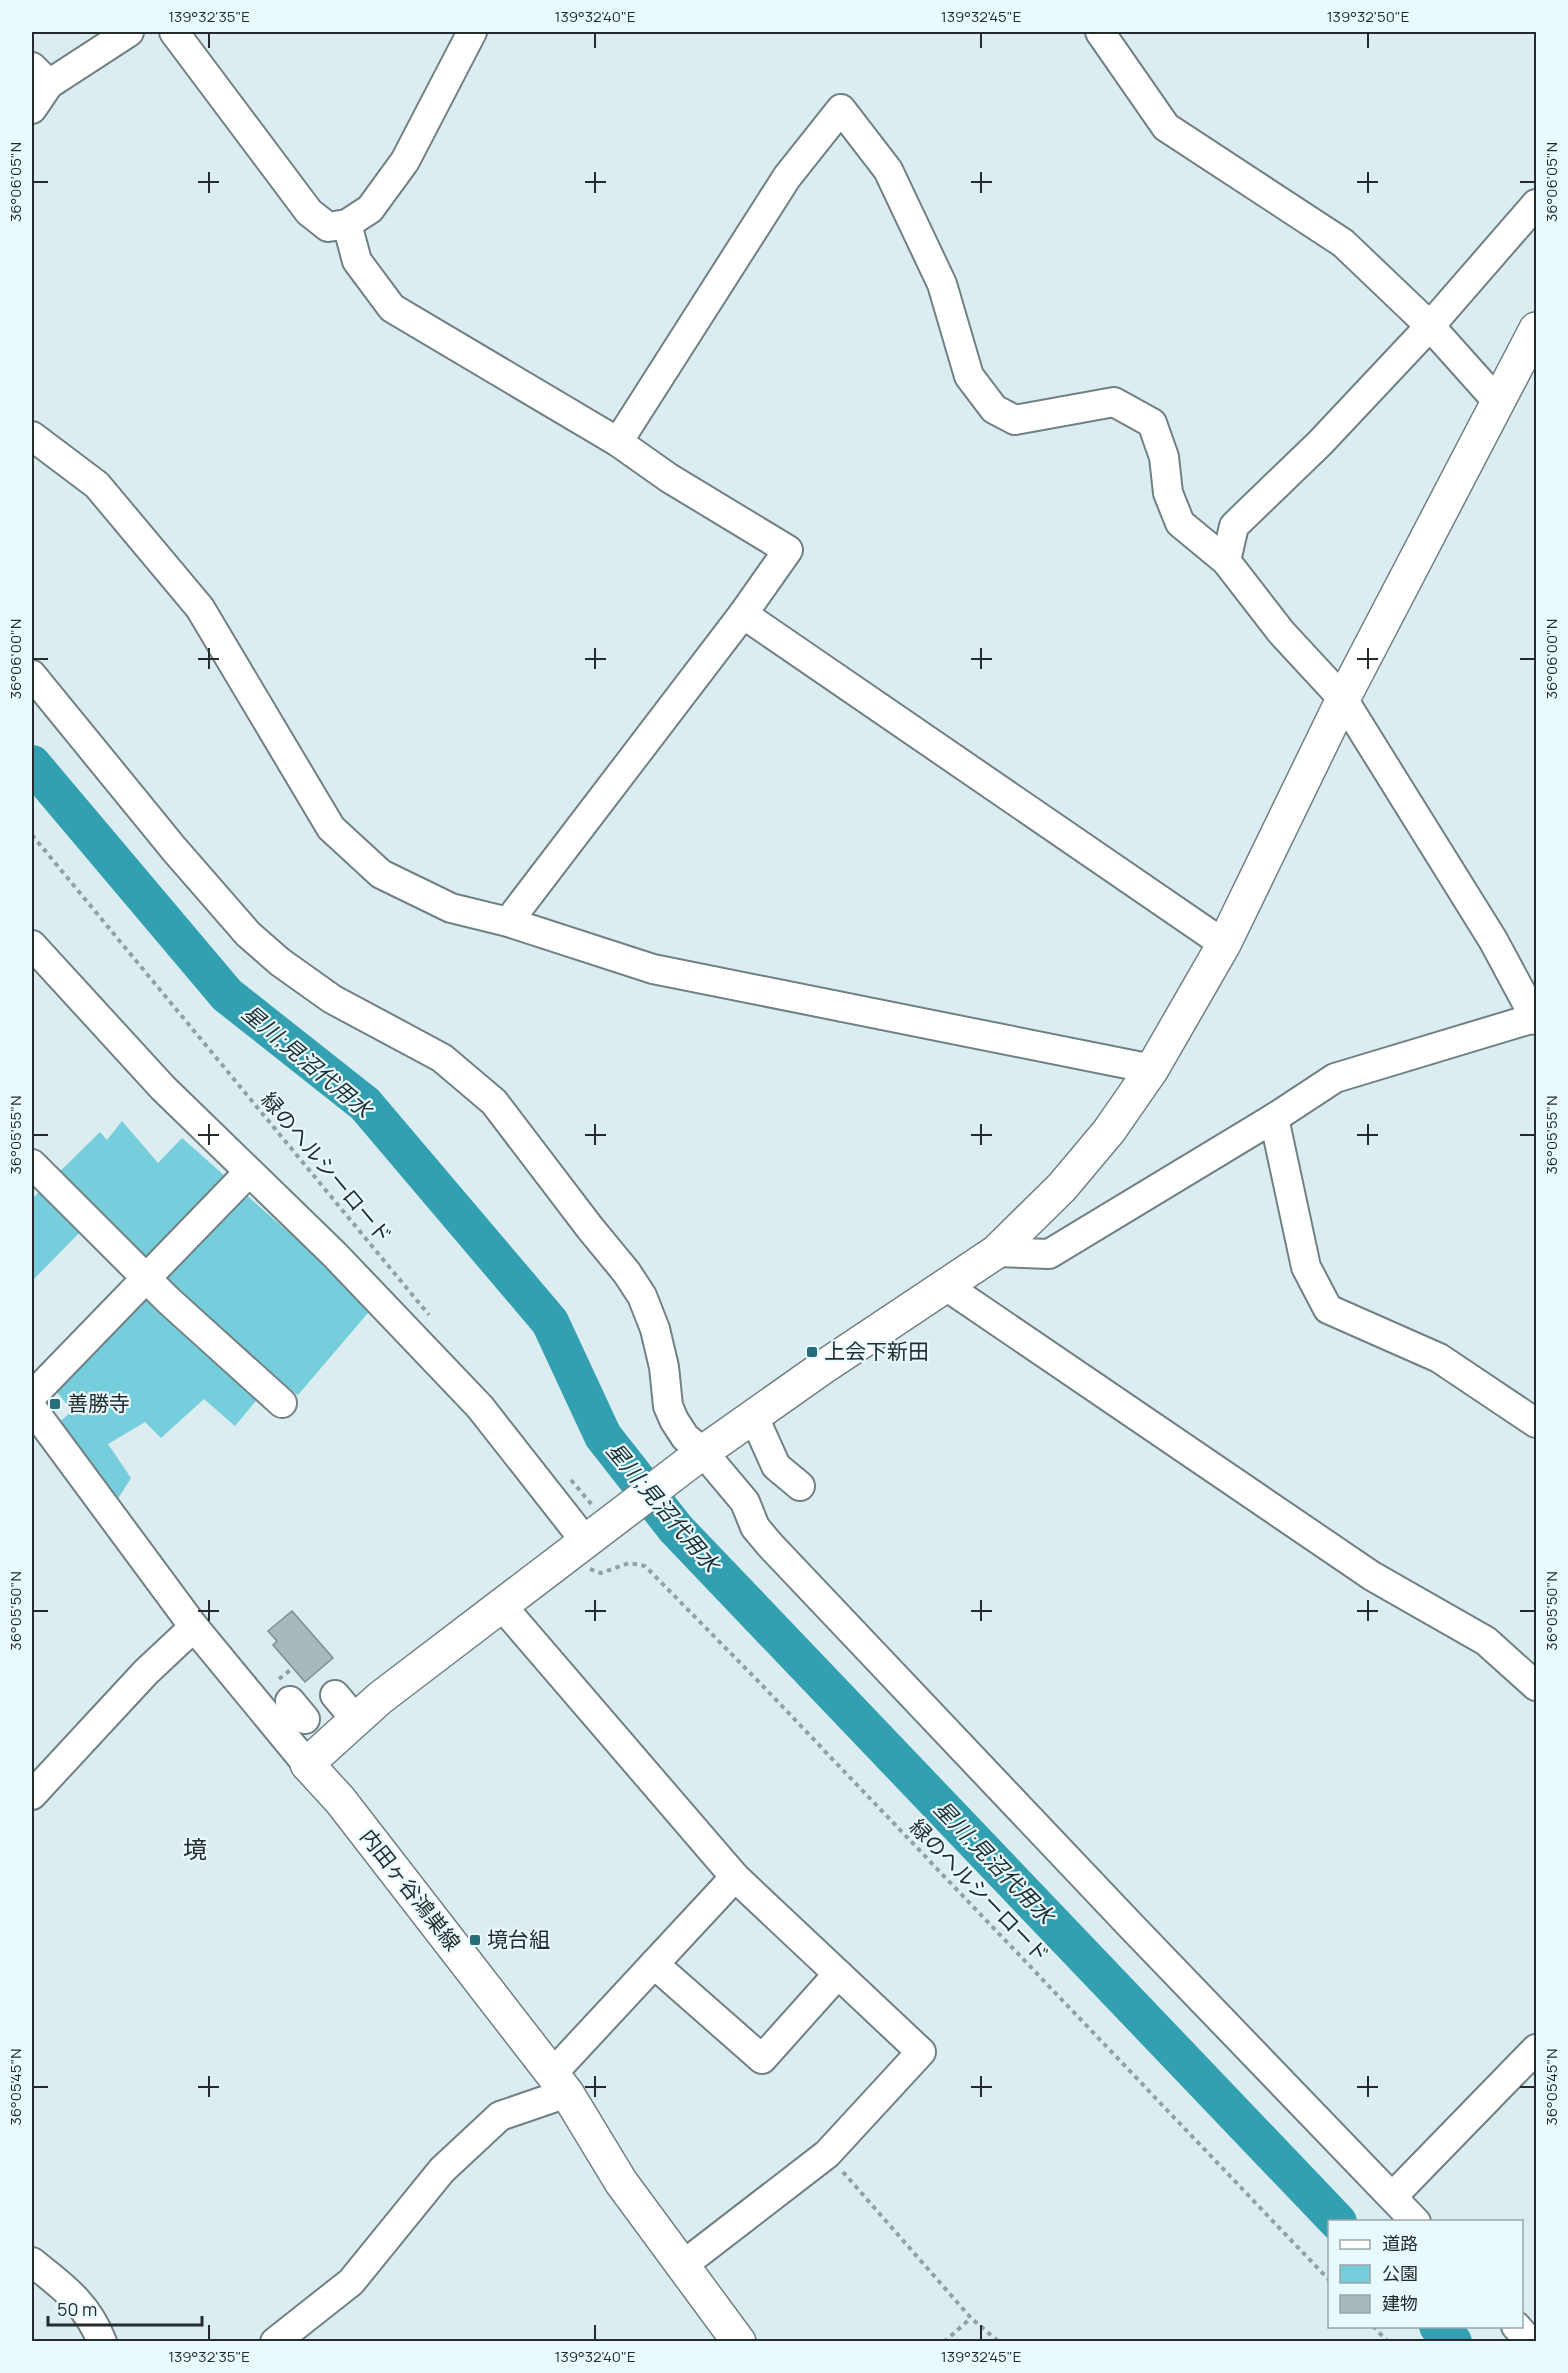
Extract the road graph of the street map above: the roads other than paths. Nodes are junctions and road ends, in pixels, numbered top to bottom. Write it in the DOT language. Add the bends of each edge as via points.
graph roads {
  1 [pos="129,32"];
  2 [pos="174,32"];
  3 [pos="472,32"];
  4 [pos="1100,32"];
  5 [pos="40,75"];
  6 [pos="32,109"];
  7 [pos="1536,204"];
  8 [pos="347,224"];
  9 [pos="1430,326"];
  10 [pos="1536,329"];
  11 [pos="1498,402"];
  12 [pos="32,436"];
  13 [pos="618,442"];
  14 [pos="1226,561"];
  15 [pos="743,614"];
  16 [pos="32,675"];
  17 [pos="1343,699"];
  18 [pos="508,922"];
  19 [pos="1224,944"];
  20 [pos="32,945"];
  21 [pos="1535,1019"];
  22 [pos="1152,1069"];
  23 [pos="1274,1118"];
  24 [pos="32,1164"];
  25 [pos="249,1172"];
  26 [pos="996,1252"];
  27 [pos="147,1278"];
  28 [pos="946,1286"];
  29 [pos="32,1396"];
  30 [pos="282,1402"];
  31 [pos="32,1408"];
  32 [pos="754,1417"];
  33 [pos="1536,1423"];
  34 [pos="690,1462"];
  35 [pos="800,1485"];
  36 [pos="598,1535"];
  37 [pos="502,1606"];
  38 [pos="194,1627"];
  39 [pos="1536,1686"];
  40 [pos="343,1689"];
  41 [pos="356,1720"];
  42 [pos="307,1764"];
  43 [pos="32,1795"];
  44 [pos="735,1877"];
  45 [pos="654,1964"];
  46 [pos="838,1974"];
  47 [pos="1536,2049"];
  48 [pos="560,2083"];
  49 [pos="1393,2196"];
  50 [pos="1414,2220"];
  51 [pos="32,2262"];
  52 [pos="682,2265"];
  53 [pos="1518,2328"];
  54 [pos="102,2342"];
  55 [pos="275,2342"];
  56 [pos="739,2342"];
  57 [pos="1530,2342"];
  1 -- 5 [label="street"];
  2 -- 8 [label="street" via="309,212 328,227"];
  3 -- 8 [label="street" via="405,160 370,209"];
  4 -- 9 [label="street" via="1166,127 1343,243"];
  5 -- 6 [label="street"];
  7 -- 9 [label="street"];
  8 -- 13 [label="street" via="357,261 392,308"];
  9 -- 11 [label="street"];
  9 -- 14 [label="street" via="1320,443 1234,526"];
  10 -- 11 [label="main road"];
  11 -- 17 [label="main road"];
  12 -- 18 [label="street" via="96,485 200,608 331,828 381,874 451,908"];
  13 -- 14 [label="street" via="787,177 841,110 888,170 942,284 969,376 994,409 1015,420 1114,402 1152,423 1164,457 1168,493 1180,523"];
  13 -- 15 [label="street" via="669,478 788,550"];
  14 -- 17 [label="street" via="1281,632"];
  15 -- 18 [label="street"];
  15 -- 19 [label="street"];
  16 -- 34 [label="street" via="248,934 332,999 442,1058 494,1102 642,1296 661,1348 668,1406 688,1441"];
  17 -- 19 [label="main road"];
  17 -- 21 [label="street" via="1493,940"];
  18 -- 22 [label="street" via="653,969"];
  19 -- 22 [label="main road"];
  20 -- 25 [label="street" via="163,1088"];
  21 -- 23 [label="street" via="1335,1078"];
  22 -- 26 [label="main road" via="1109,1131 1062,1187"];
  23 -- 26 [label="street" via="1049,1254"];
  23 -- 33 [label="street" via="1306,1267 1328,1309 1438,1358"];
  24 -- 27 [label="street"];
  25 -- 27 [label="street"];
  25 -- 36 [label="street" via="335,1254"];
  26 -- 28 [label="main road"];
  27 -- 29 [label="street"];
  27 -- 30 [label="street"];
  28 -- 32 [label="main road"];
  28 -- 39 [label="street" via="1371,1576 1486,1641"];
  31 -- 38 [label="street"];
  32 -- 34 [label="main road"];
  32 -- 35 [label="street" via="776,1466"];
  34 -- 36 [label="main road"];
  34 -- 49 [label="street" via="745,1502 755,1527 770,1545"];
  36 -- 37 [label="main road"];
  37 -- 41 [label="main road"];
  37 -- 44 [label="street"];
  38 -- 42 [label="street" via="285,1706"];
  38 -- 43 [label="street" via="146,1672"];
  40 -- 41 [label="street"];
  41 -- 42 [label="main road"];
  42 -- 48 [label="main road, 内田ヶ谷鴻巣線" via="347,1809"];
  44 -- 45 [label="street"];
  44 -- 46 [label="street"];
  45 -- 46 [label="street" via="762,2059"];
  45 -- 48 [label="street"];
  46 -- 52 [label="street" via="921,2052 827,2154"];
  47 -- 49 [label="street"];
  48 -- 52 [label="main road, 内田ヶ谷鴻巣線" via="621,2182"];
  48 -- 55 [label="street" via="500,2116 442,2170 351,2282"];
  49 -- 50 [label="street"];
  51 -- 54 [label="street" via="77,2299 94,2322"];
  52 -- 56 [label="main road, 内田ヶ谷鴻巣線"];
  53 -- 57 [label="street"];
}
